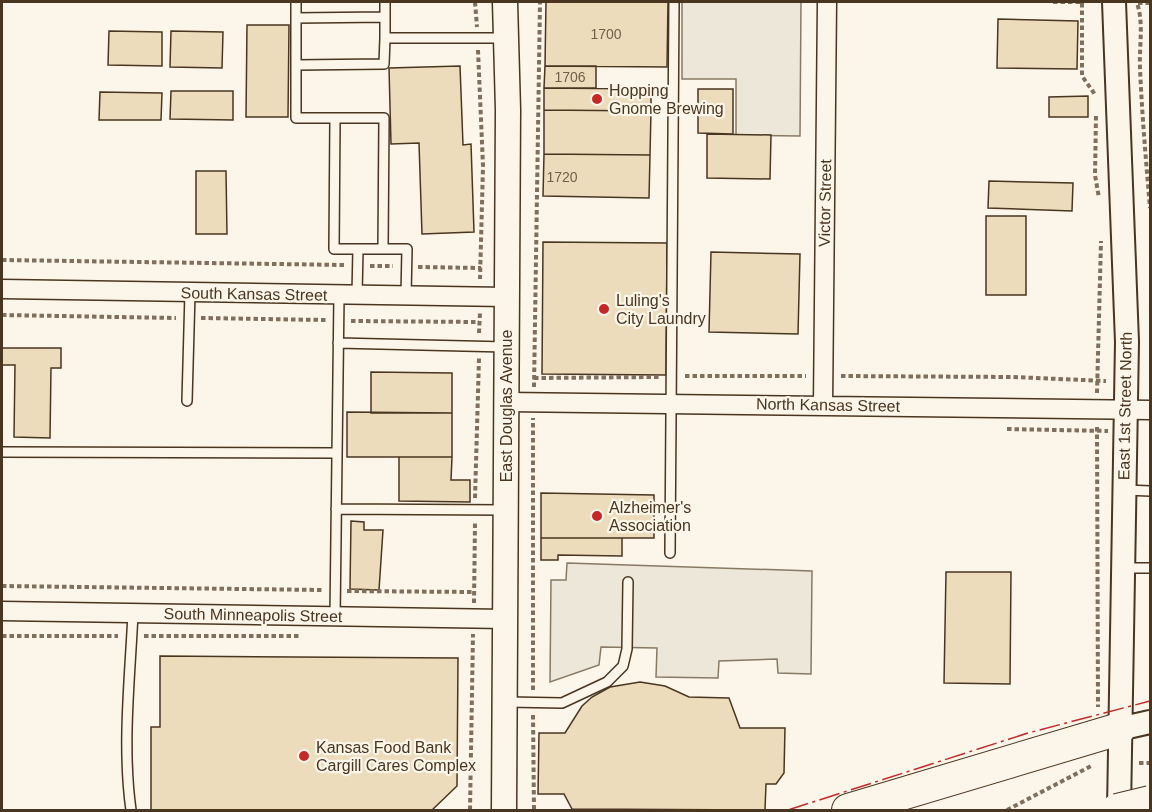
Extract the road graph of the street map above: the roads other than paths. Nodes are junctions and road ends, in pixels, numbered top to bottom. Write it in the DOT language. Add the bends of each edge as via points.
graph roads {
  1 [pos="296,2"];
  2 [pos="385,2"];
  3 [pos="505,2"];
  4 [pos="674,2"];
  5 [pos="827,2"];
  6 [pos="1114,2"];
  7 [pos="385,17"];
  8 [pos="296,18"];
  9 [pos="385,38"];
  10 [pos="507,38"];
  11 [pos="296,65"];
  12 [pos="335,118"];
  13 [pos="358,249"];
  14 [pos="383,249"];
  15 [pos="2,290"];
  16 [pos="190,293"];
  17 [pos="348,295"];
  18 [pos="406,296"];
  19 [pos="506,297"];
  20 [pos="338,343"];
  21 [pos="506,347"];
  22 [pos="187,401"];
  23 [pos="506,402"];
  24 [pos="671,403"];
  25 [pos="823,405"];
  26 [pos="1126,409"];
  27 [pos="1150,410"];
  28 [pos="2,452"];
  29 [pos="337,453"];
  30 [pos="1124,490"];
  31 [pos="1150,491"];
  32 [pos="336,509"];
  33 [pos="506,510"];
  34 [pos="670,553"];
  35 [pos="1123,568"];
  36 [pos="1150,568"];
  37 [pos="628,582"];
  38 [pos="2,611"];
  39 [pos="133,613"];
  40 [pos="335,617"];
  41 [pos="504,619"];
  42 [pos="504,702"];
  43 [pos="1150,722"];
  44 [pos="1119,729"];
  45 [pos="1150,802"];
  46 [pos="1118,807"];
  47 [pos="131,810"];
  48 [pos="504,810"];
  49 [pos="849,810"];
  1 -- 8 [label="lane"];
  2 -- 7 [label="lane"];
  3 -- 10 [label="main road, East Douglas Avenue"];
  4 -- 24 [label="lane"];
  5 -- 25 [label="street, Victor Street"];
  6 -- 26 [label="street, East 1st Street North" via="1127,330"];
  7 -- 8 [label="lane"];
  7 -- 9 [label="lane"];
  8 -- 11 [label="lane"];
  9 -- 10 [label="lane"];
  9 -- 11 [label="lane" via="384,64"];
  10 -- 19 [label="main road, East Douglas Avenue"];
  11 -- 12 [label="lane" via="296,118"];
  12 -- 13 [label="lane" via="334,249"];
  12 -- 14 [label="lane" via="384,118"];
  13 -- 14 [label="lane"];
  13 -- 17 [label="lane"];
  14 -- 18 [label="lane" via="407,249"];
  15 -- 16 [label="street, South Kansas Street"];
  16 -- 17 [label="street, South Kansas Street"];
  16 -- 22 [label="lane"];
  17 -- 18 [label="street, South Kansas Street"];
  17 -- 20 [label="lane" via="339,320"];
  18 -- 19 [label="street, South Kansas Street"];
  19 -- 21 [label="main road, East Douglas Avenue"];
  20 -- 21 [label="lane"];
  20 -- 29 [label="lane"];
  21 -- 23 [label="main road, East Douglas Avenue"];
  23 -- 24 [label="street, North Kansas Street"];
  23 -- 33 [label="main road, East Douglas Avenue"];
  24 -- 25 [label="street, North Kansas Street"];
  24 -- 34 [label="lane"];
  25 -- 26 [label="street, North Kansas Street"];
  26 -- 27 [label="street, North Kansas Street"];
  26 -- 30 [label="street, East 1st Street North"];
  28 -- 29 [label="lane"];
  29 -- 32 [label="lane"];
  30 -- 31 [label="lane"];
  30 -- 35 [label="street, East 1st Street North"];
  32 -- 33 [label="lane"];
  32 -- 40 [label="lane"];
  33 -- 41 [label="main road, East Douglas Avenue"];
  35 -- 36 [label="lane"];
  35 -- 44 [label="street, East 1st Street North"];
  37 -- 42 [label="lane" via="627,649 623,666 607,682 562,703"];
  38 -- 39 [label="street, South Minneapolis Street"];
  39 -- 40 [label="street, South Minneapolis Street"];
  39 -- 47 [label="lane" via="128,791"];
  40 -- 41 [label="street, South Minneapolis Street" via="473,628"];
  41 -- 42 [label="main road, East Douglas Avenue"];
  42 -- 48 [label="main road, East Douglas Avenue"];
  43 -- 44 [label="street"];
  44 -- 46 [label="street, East 1st Street North"];
  44 -- 49 [label="highway"];
  45 -- 46 [label="highway, bridge"];
}
